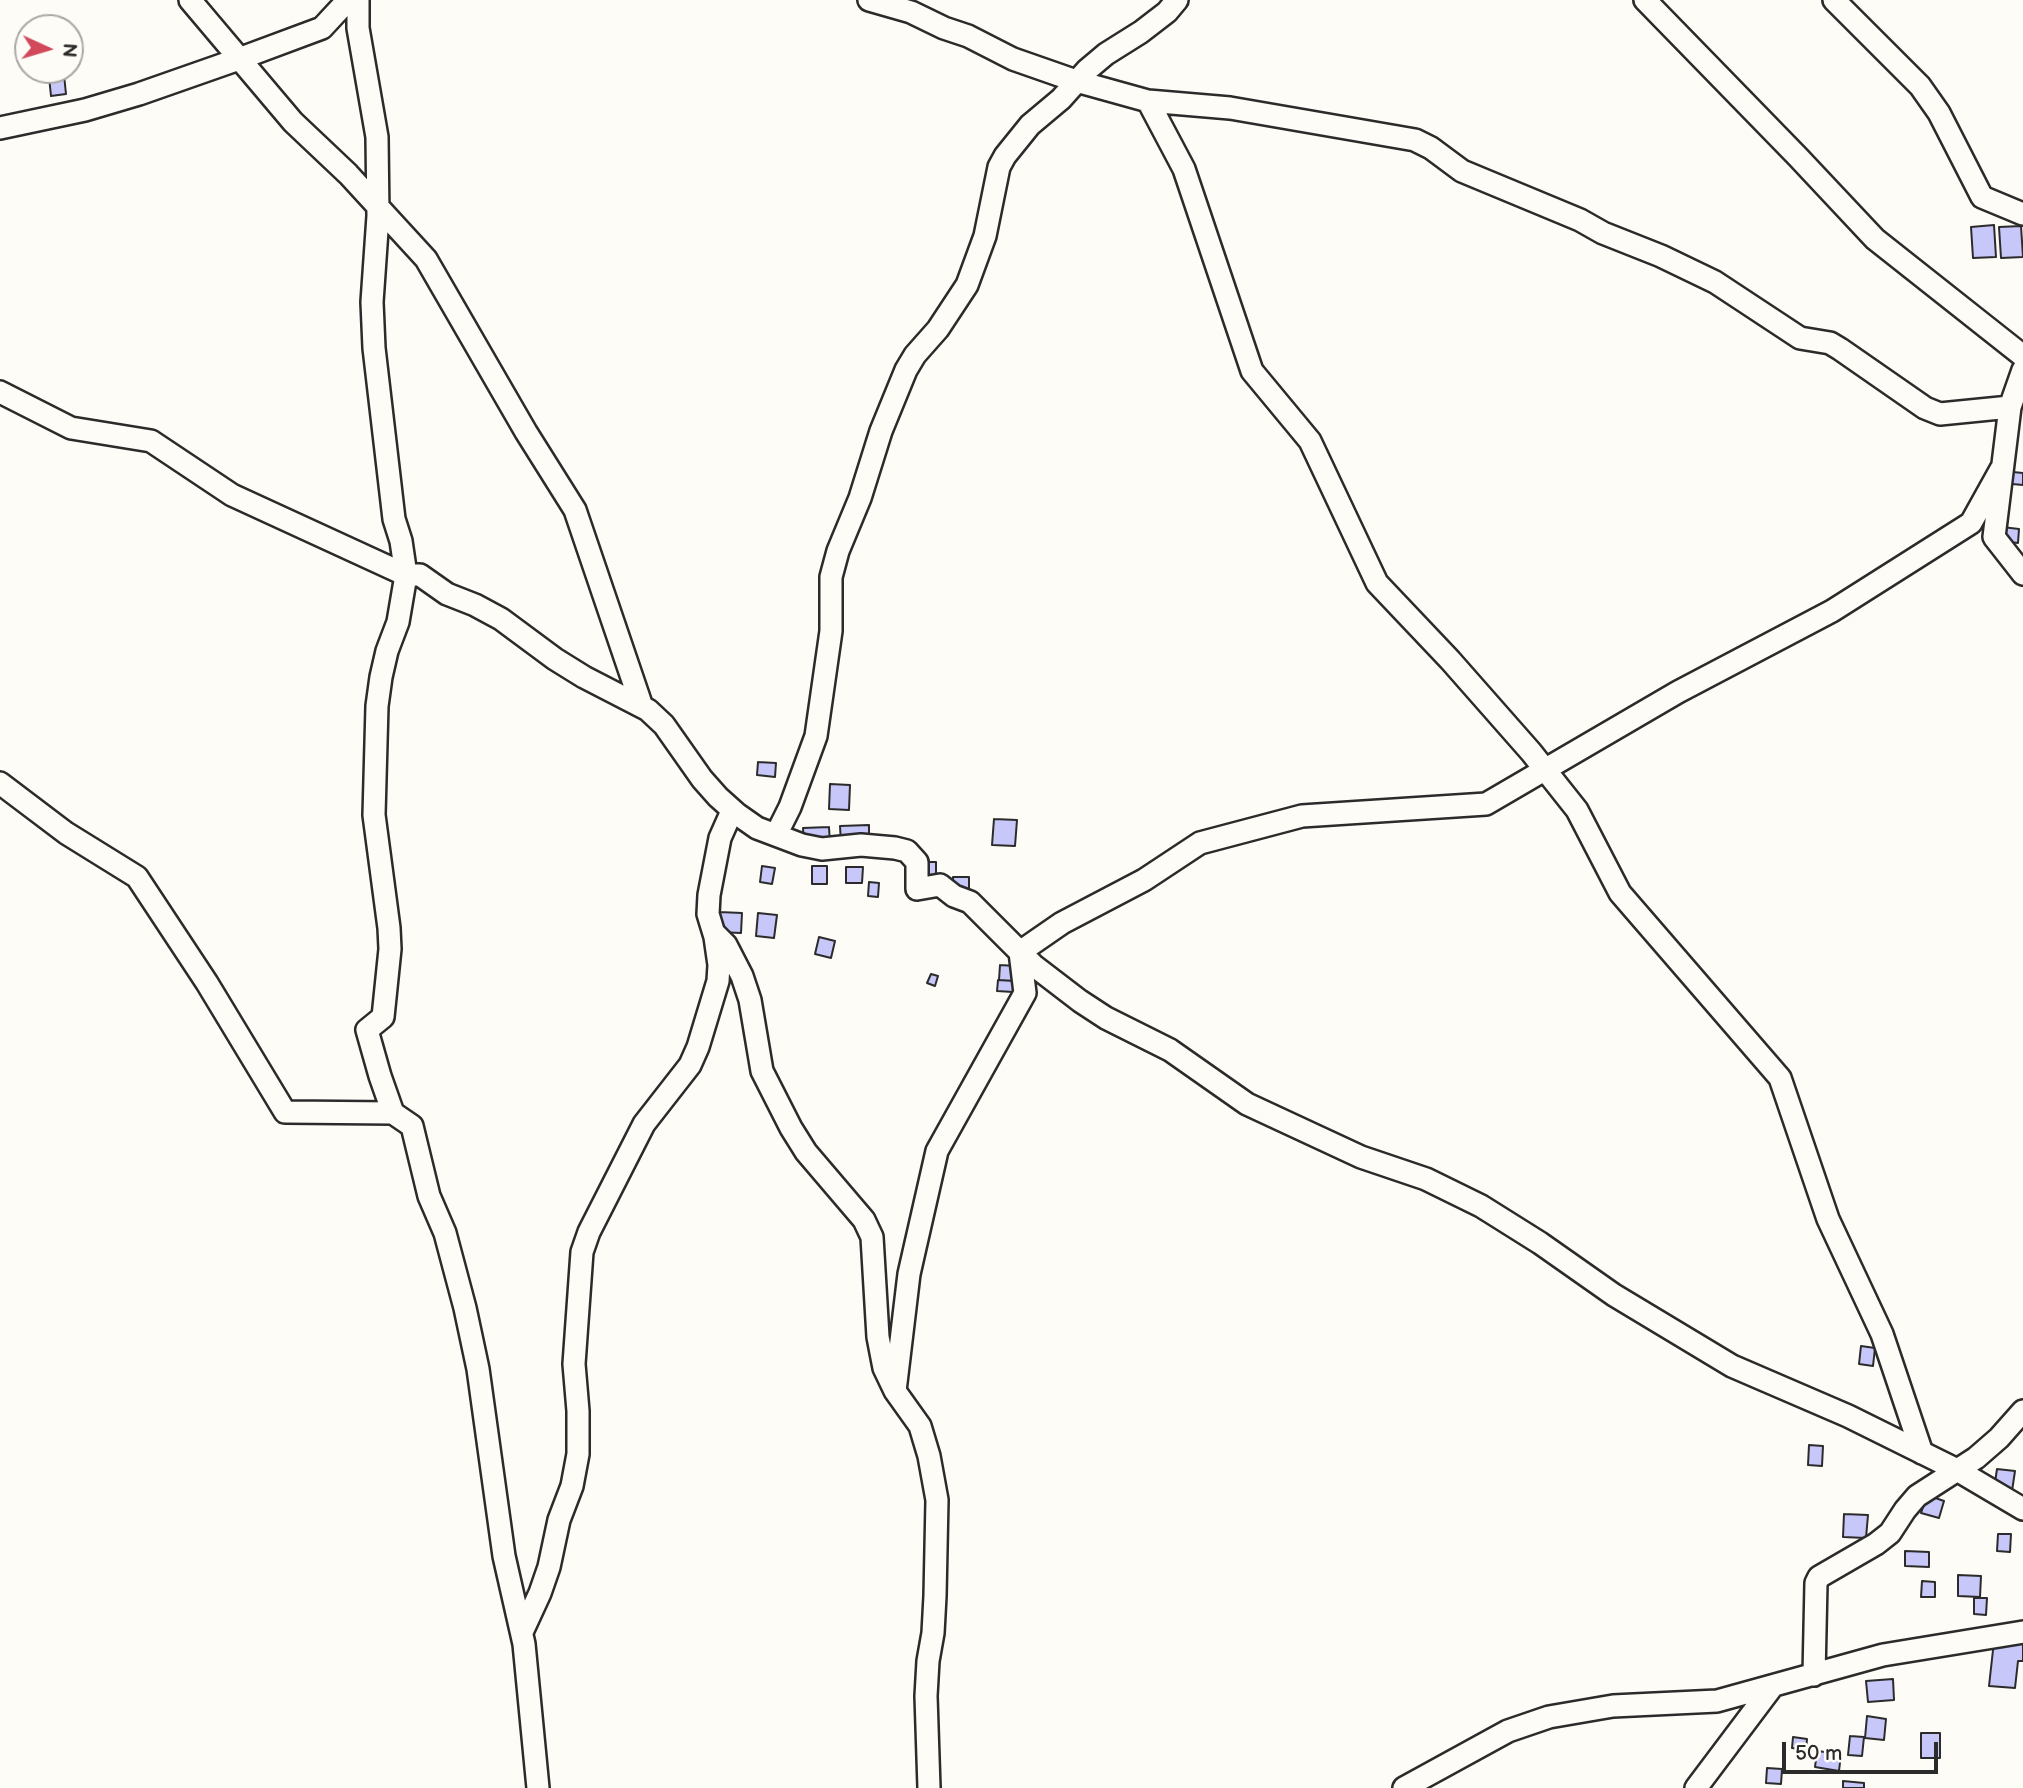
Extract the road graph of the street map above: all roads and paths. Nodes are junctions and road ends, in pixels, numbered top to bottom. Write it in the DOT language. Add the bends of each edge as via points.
graph roads {
  1 [pos="190,0"];
  2 [pos="348,0"];
  3 [pos="358,0"];
  4 [pos="869,0"];
  5 [pos="1177,0"];
  6 [pos="1645,0"];
  7 [pos="1834,0"];
  8 [pos="239,58"];
  9 [pos="1076,81"];
  10 [pos="1148,101"];
  11 [pos="0,128"];
  12 [pos="378,206"];
  13 [pos="2023,214"];
  14 [pos="2023,356"];
  15 [pos="2023,370"];
  16 [pos="0,392"];
  17 [pos="2010,407"];
  18 [pos="2001,469"];
  19 [pos="2023,574"];
  20 [pos="407,575"];
  21 [pos="641,704"];
  22 [pos="1546,771"];
  23 [pos="0,783"];
  24 [pos="732,811"];
  25 [pos="776,835"];
  26 [pos="714,933"];
  27 [pos="1020,952"];
  28 [pos="393,1113"];
  29 [pos="895,1391"];
  30 [pos="2023,1411"];
  31 [pos="1922,1453"];
  32 [pos="1957,1470"];
  33 [pos="2023,1509"];
  34 [pos="522,1632"];
  35 [pos="2023,1632"];
  36 [pos="1814,1675"];
  37 [pos="1772,1687"];
  38 [pos="538,1788"];
  39 [pos="929,1788"];
  40 [pos="1405,1788"];
  41 [pos="1696,1788"];
  1 -- 8 [label="street"];
  2 -- 8 [label="street" via="322,28"];
  3 -- 12 [label="street" via="358,28 377,137"];
  4 -- 9 [label="street" via="911,12 1013,59"];
  5 -- 9 [label="street"];
  6 -- 14 [label="street" via="1875,240"];
  7 -- 13 [label="street" via="1920,86 1982,197"];
  8 -- 11 [label="street" via="85,110"];
  8 -- 12 [label="street" via="293,122"];
  9 -- 10 [label="street"];
  9 -- 25 [label="street" via="1005,156 967,285 939,330 915,355 893,401 838,551 831,577 831,631 816,736"];
  10 -- 17 [label="street" via="1230,108 1415,140 1462,171 1705,276 1800,338 1840,348 1925,408 1940,414 1963,414"];
  10 -- 22 [label="street" via="1184,170 1252,371 1310,442 1377,583"];
  12 -- 20 [label="street" via="374,348 394,519"];
  12 -- 21 [label="street" via="426,259 575,510"];
  15 -- 17 [label="street"];
  16 -- 20 [label="street" via="71,428 151,441 232,495"];
  17 -- 18 [label="street"];
  18 -- 19 [label="street" via="1994,537"];
  18 -- 22 [label="street" via="1972,523 1832,611 1678,692"];
  20 -- 21 [label="street" via="420,575 447,594 501,619 584,677"];
  20 -- 28 [label="street" via="377,705 374,815 390,948 383,1017 367,1030"];
  21 -- 24 [label="street" via="664,725 702,779"];
  22 -- 27 [label="street" via="1486,804 1303,816 1200,843"];
  22 -- 31 [label="street" via="1577,810 1620,893 1780,1078 1828,1219 1882,1334"];
  23 -- 28 [label="street" via="66,834 137,877 285,1112"];
  24 -- 25 [label="street"];
  24 -- 26 [label="street" via="720,838 709,895"];
  25 -- 27 [label="street" via="822,849 861,845 907,851 917,863 917,889 940,885 970,902"];
  26 -- 29 [label="street" via="726,945 742,976 762,1071 791,1128 864,1220 872,1237 878,1337 884,1368"];
  26 -- 34 [label="street" via="718,981 698,1047 690,1065 644,1125 582,1252 574,1364 578,1454 540,1593"];
  27 -- 29 [label="street" via="1025,993 937,1151 909,1274"];
  27 -- 31 [label="street" via="1105,1018 1170,1050 1247,1104 1481,1206 1614,1295 1732,1366"];
  28 -- 34 [label="street" via="412,1126 465,1308 504,1556"];
  29 -- 39 [label="street" via="920,1426 937,1500 928,1661"];
  30 -- 32 [label="street" via="1999,1438"];
  31 -- 32 [label="street"];
  32 -- 33 [label="street"];
  32 -- 36 [label="street" via="1917,1496 1890,1533 1876,1544 1819,1577"];
  34 -- 38 [label="street"];
  35 -- 36 [label="street" via="1883,1655"];
  36 -- 37 [label="street"];
  37 -- 40 [label="street" via="1717,1701 1613,1706 1549,1717 1508,1731"];
  37 -- 41 [label="street"];
}
